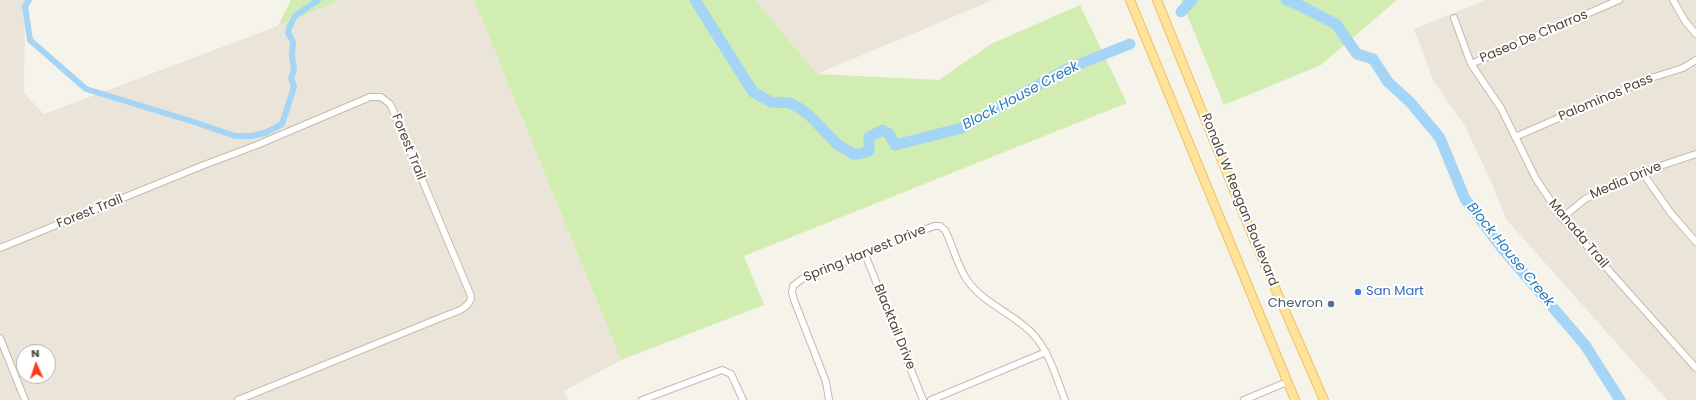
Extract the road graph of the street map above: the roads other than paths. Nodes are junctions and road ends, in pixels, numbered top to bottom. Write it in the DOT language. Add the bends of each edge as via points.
graph roads {
  1 [pos="1130,0"];
  2 [pos="1157,0"];
  3 [pos="1619,0"];
  4 [pos="1674,0"];
  5 [pos="1454,18"];
  6 [pos="1696,34"];
  7 [pos="1696,60"];
  8 [pos="1472,64"];
  9 [pos="1515,136"];
  10 [pos="1696,154"];
  11 [pos="1642,172"];
  12 [pos="1562,218"];
  13 [pos="1696,242"];
  14 [pos="0,248"];
  15 [pos="865,254"];
  16 [pos="0,338"];
  17 [pos="1046,352"];
  18 [pos="1696,368"];
  19 [pos="1287,382"];
  20 [pos="26,400"];
  21 [pos="238,400"];
  22 [pos="642,400"];
  23 [pos="743,400"];
  24 [pos="828,400"];
  25 [pos="923,400"];
  26 [pos="931,400"];
  27 [pos="1066,400"];
  28 [pos="1244,400"];
  29 [pos="1295,400"];
  30 [pos="1324,400"];
  1 -- 19 [label="main road, Ronald W Reagan Boulevard"];
  2 -- 30 [label="main road, Ronald W Reagan Boulevard" via="1255,242"];
  3 -- 8 [label="street, Paseo De Charros"];
  4 -- 6 [label="street" via="1685,21"];
  5 -- 8 [label="street, Manada Trail"];
  7 -- 9 [label="street, Palominos Pass" via="1683,68 1651,78"];
  8 -- 9 [label="street, Manada Trail" via="1501,108"];
  9 -- 12 [label="street, Manada Trail" via="1536,180"];
  10 -- 11 [label="street, Media Drive"];
  11 -- 12 [label="street, Media Drive" via="1585,199"];
  11 -- 13 [label="street" via="1670,212"];
  12 -- 18 [label="street, Manada Trail"];
  14 -- 21 [label="street, Forest Trail" via="257,145 351,104 376,96 386,100 392,108 471,296 469,303 445,316"];
  15 -- 17 [label="street, Spring Harvest Drive" via="928,228 940,226 945,230 968,281 989,303 1031,332"];
  15 -- 24 [label="street, Spring Harvest Drive" via="802,279 793,286 794,300 826,382"];
  15 -- 25 [label="street, Blacktail Drive"];
  16 -- 20 [label="street"];
  17 -- 26 [label="street"];
  17 -- 27 [label="street"];
  19 -- 28 [label="street"];
  19 -- 29 [label="main road, Ronald W Reagan Boulevard"];
  22 -- 23 [label="street" via="722,370 732,374"];
}
